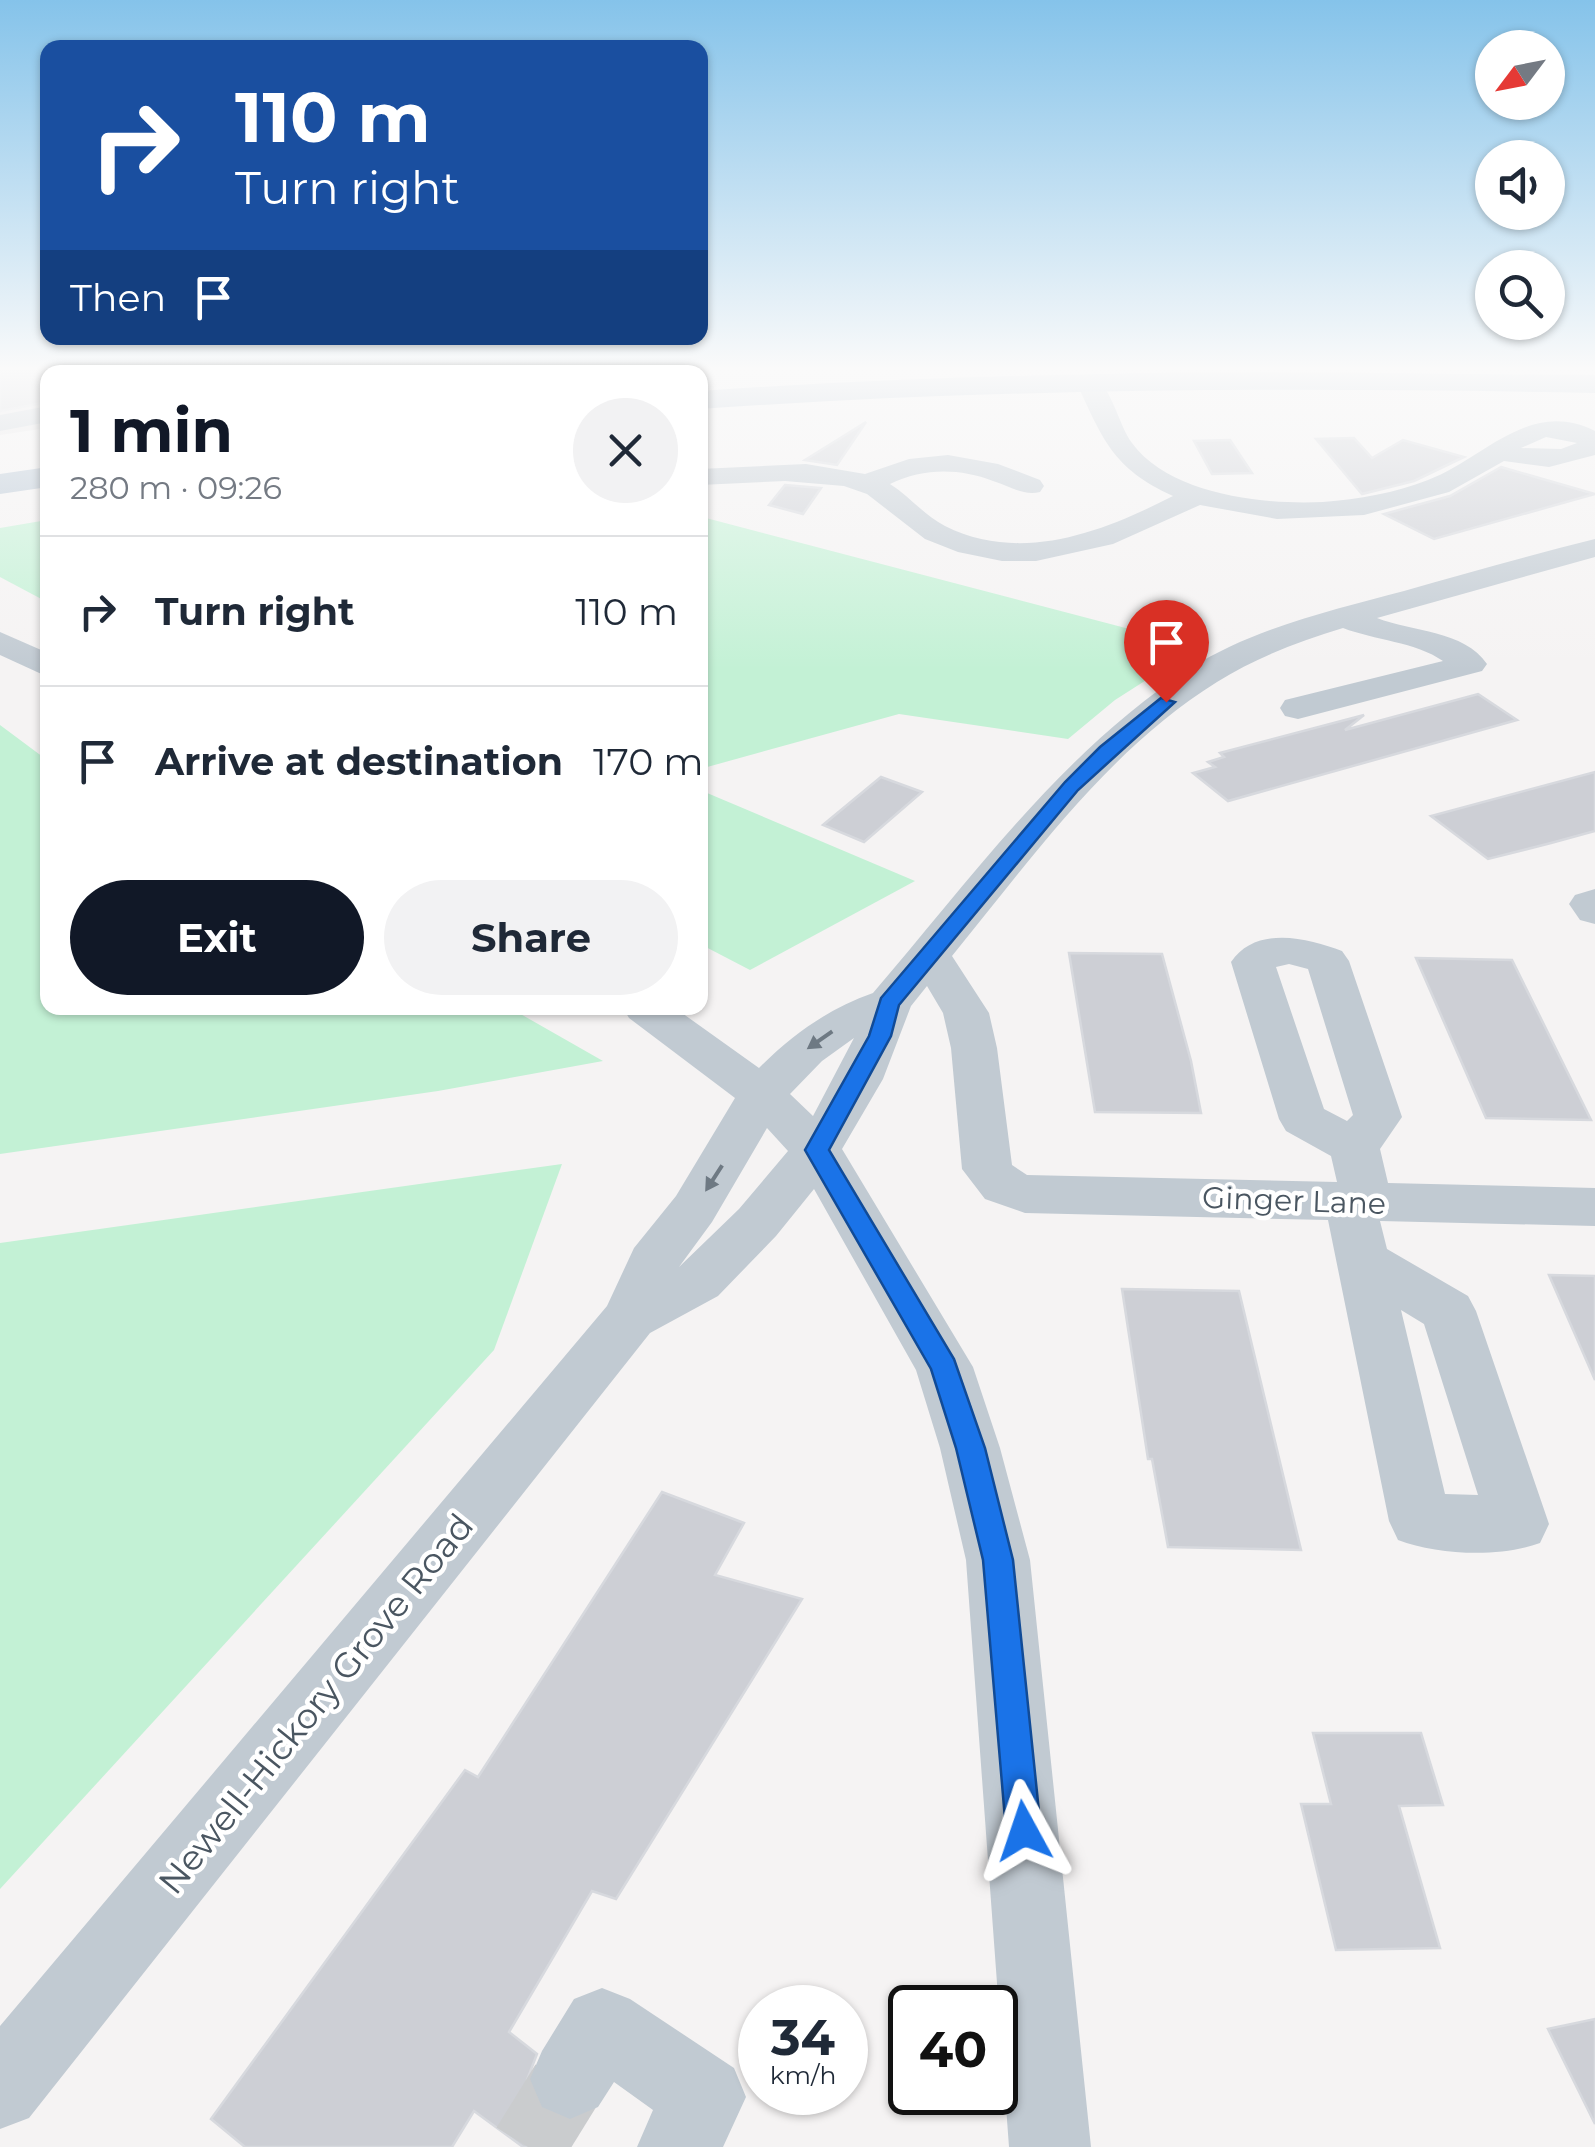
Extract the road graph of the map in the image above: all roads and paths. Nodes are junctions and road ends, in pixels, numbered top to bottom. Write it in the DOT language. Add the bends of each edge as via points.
graph roads {
  1 [pos="896,469"];
  2 [pos="990,469"];
  3 [pos="1145,469"];
  4 [pos="1474,469"];
  5 [pos="40,477"];
  6 [pos="708,477"];
  7 [pos="0,484"];
  8 [pos="867,484"];
  9 [pos="1030,486"];
  10 [pos="1197,495"];
  11 [pos="1595,548"];
  12 [pos="1345,617"];
  13 [pos="0,642"];
  14 [pos="40,663"];
  15 [pos="1298,708"];
  16 [pos="1595,902"];
  17 [pos="1595,911"];
  18 [pos="930,956"];
  19 [pos="889,1003"];
  20 [pos="655,1015"];
  21 [pos="762,1094"];
  22 [pos="1354,1147"];
  23 [pos="817,1150"];
  24 [pos="1359,1202"];
  25 [pos="1595,1207"];
  26 [pos="1364,1262"];
  27 [pos="630,1318"];
  28 [pos="570,2079"];
  29 [pos="0,2089"];
  30 [pos="678,2147"];
  31 [pos="1050,2147"];
  1 -- 8 [label="street"];
  2 -- 9 [label="street"];
  3 -- 10 [label="street"];
  4 -- 10 [label="street" via="1418,494 1350,509 1266,509"];
  5 -- 7 [label="main road"];
  6 -- 8 [label="street" via="788,474"];
  8 -- 10 [label="street" via="936,533 1003,551 1091,544"];
  11 -- 12 [label="street, Newell-Hickory Grove Road"];
  12 -- 15 [label="street" via="1444,647 1470,664"];
  12 -- 18 [label="street, Newell-Hickory Grove Road" via="1228,662 1150,714 1071,786"];
  13 -- 14 [label="street"];
  16 -- 17 [label="street"];
  18 -- 19 [label="street, Newell-Hickory Grove Road"];
  18 -- 24 [label="street, Ginger Lane" via="966,1013 987,1169 995,1183 1026,1194"];
  19 -- 21 [label="street, Newell-Hickory Grove Road, one-way" via="854,1016 805,1050"];
  19 -- 23 [label="street, Newell-Hickory Grove Road" via="880,1036"];
  20 -- 21 [label="street"];
  21 -- 23 [label="street"];
  21 -- 27 [label="street, Newell-Hickory Grove Road, one-way" via="734,1148 654,1262"];
  22 -- 24 [label="street"];
  23 -- 27 [label="street, Newell-Hickory Grove Road" via="696,1284"];
  23 -- 31 [label="street" via="944,1367 998,1560"];
  24 -- 25 [label="street, Ginger Lane"];
  24 -- 26 [label="street"];
  26 -- 26 [label="street" via="1448,1312 1518,1524 1420,1521"];
  27 -- 29 [label="street, Newell-Hickory Grove Road"];
  28 -- 30 [label="street" via="602,2026 705,2097"];
}
